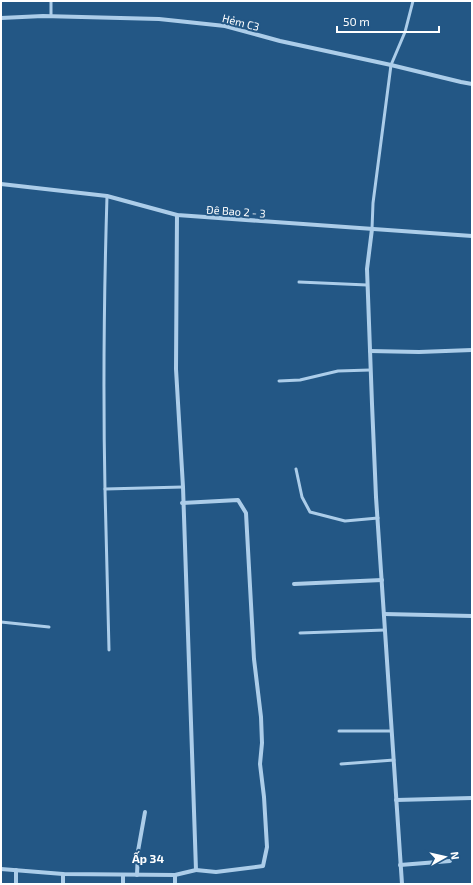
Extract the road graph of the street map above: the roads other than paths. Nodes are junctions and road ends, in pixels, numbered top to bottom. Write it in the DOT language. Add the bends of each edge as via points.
graph roads {
  1 [pos="51,1"];
  2 [pos="412,1"];
  3 [pos="51,16"];
  4 [pos="1,18"];
  5 [pos="391,65"];
  6 [pos="472,84"];
  7 [pos="1,184"];
  8 [pos="107,196"];
  9 [pos="177,215"];
  10 [pos="372,229"];
  11 [pos="472,236"];
  12 [pos="298,282"];
  13 [pos="367,285"];
  14 [pos="472,350"];
  15 [pos="370,351"];
  16 [pos="370,370"];
  17 [pos="279,381"];
  18 [pos="296,469"];
  19 [pos="182,487"];
  20 [pos="105,489"];
  21 [pos="182,503"];
  22 [pos="378,518"];
  23 [pos="382,580"];
  24 [pos="294,584"];
  25 [pos="384,614"];
  26 [pos="472,616"];
  27 [pos="1,622"];
  28 [pos="49,627"];
  29 [pos="385,630"];
  30 [pos="300,632"];
  31 [pos="109,650"];
  32 [pos="392,730"];
  33 [pos="338,731"];
  34 [pos="394,760"];
  35 [pos="341,764"];
  36 [pos="472,798"];
  37 [pos="396,800"];
  38 [pos="145,812"];
  39 [pos="450,861"];
  40 [pos="400,865"];
  41 [pos="1,869"];
  42 [pos="16,870"];
  43 [pos="196,870"];
  44 [pos="64,874"];
  45 [pos="123,875"];
  46 [pos="137,875"];
  47 [pos="175,875"];
  48 [pos="16,884"];
  49 [pos="64,884"];
  50 [pos="123,884"];
  51 [pos="175,884"];
  52 [pos="402,884"];
  1 -- 3 [label="lane"];
  2 -- 5 [label="lane" via="405,32"];
  3 -- 4 [label="street, Hẻm C3"];
  3 -- 5 [label="street, Hẻm C3" via="160,19 225,26 280,41"];
  5 -- 6 [label="street, Hẻm C3"];
  5 -- 10 [label="lane"];
  7 -- 8 [label="street, Đê Bao 2 - 3"];
  8 -- 9 [label="street, Đê Bao 2 - 3"];
  8 -- 20 [label="lane" via="104,287"];
  9 -- 10 [label="street, Đê Bao 2 - 3"];
  9 -- 19 [label="street" via="176,369"];
  10 -- 11 [label="street, Đê Bao 2 - 3"];
  10 -- 13 [label="street"];
  12 -- 13 [label="lane"];
  13 -- 15 [label="street"];
  14 -- 15 [label="street"];
  15 -- 16 [label="street"];
  16 -- 17 [label="lane" via="338,370 300,380"];
  16 -- 22 [label="street"];
  18 -- 22 [label="lane" via="302,496 310,512 345,521"];
  19 -- 20 [label="lane"];
  19 -- 21 [label="street"];
  20 -- 31 [label="lane"];
  21 -- 43 [label="street"];
  21 -- 43 [label="street" via="238,500 246,512 254,659 261,717 260,764 267,847 263,866 216,872"];
  22 -- 23 [label="street"];
  23 -- 24 [label="street"];
  23 -- 25 [label="street"];
  25 -- 26 [label="street"];
  25 -- 29 [label="street"];
  27 -- 28 [label="lane"];
  29 -- 30 [label="lane"];
  29 -- 32 [label="street"];
  32 -- 33 [label="lane"];
  32 -- 34 [label="street"];
  34 -- 35 [label="lane"];
  34 -- 37 [label="street"];
  36 -- 37 [label="street"];
  37 -- 40 [label="street"];
  38 -- 46 [label="street" via="138,851"];
  39 -- 40 [label="street"];
  40 -- 52 [label="street"];
  41 -- 42 [label="street"];
  42 -- 44 [label="street"];
  42 -- 48 [label="street"];
  43 -- 47 [label="street"];
  44 -- 45 [label="street"];
  44 -- 49 [label="street"];
  45 -- 46 [label="street"];
  45 -- 50 [label="street"];
  46 -- 47 [label="street"];
  47 -- 51 [label="street"];
}
